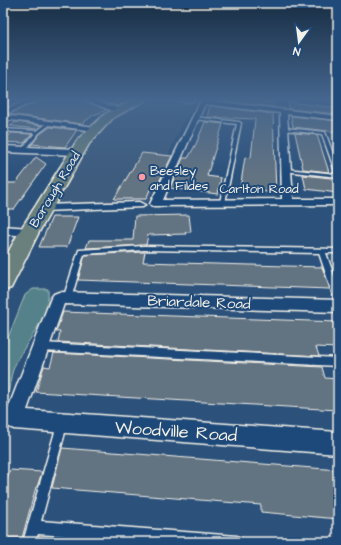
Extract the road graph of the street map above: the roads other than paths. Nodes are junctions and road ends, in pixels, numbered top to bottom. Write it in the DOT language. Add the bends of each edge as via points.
graph roads {
  1 [pos="48,124"];
  2 [pos="61,124"];
  3 [pos="101,124"];
  4 [pos="191,124"];
  5 [pos="239,124"];
  6 [pos="284,124"];
  7 [pos="95,129"];
  8 [pos="285,129"];
  9 [pos="3,130"];
  10 [pos="38,132"];
  11 [pos="3,149"];
  12 [pos="23,150"];
  13 [pos="76,152"];
  14 [pos="286,170"];
  15 [pos="338,175"];
  16 [pos="223,202"];
  17 [pos="288,202"];
  18 [pos="338,202"];
  19 [pos="139,205"];
  20 [pos="43,208"];
  21 [pos="3,230"];
  22 [pos="29,232"];
  23 [pos="322,251"];
  24 [pos="338,251"];
  25 [pos="3,282"];
  26 [pos="338,298"];
  27 [pos="63,299"];
  28 [pos="338,306"];
  29 [pos="41,347"];
  30 [pos="338,362"];
  31 [pos="62,423"];
  32 [pos="338,443"];
  33 [pos="33,527"];
  34 [pos="29,542"];
  35 [pos="237,542"];
  1 -- 10 [label="lane"];
  2 -- 7 [label="street"];
  3 -- 7 [label="highway, Borough Road"];
  4 -- 16 [label="street, Carlton Road" via="156,204"];
  5 -- 16 [label="lane"];
  6 -- 8 [label="street"];
  7 -- 13 [label="highway, Borough Road"];
  8 -- 14 [label="street"];
  8 -- 15 [label="lane" via="324,133"];
  9 -- 10 [label="lane"];
  10 -- 12 [label="lane"];
  11 -- 12 [label="street"];
  12 -- 13 [label="street"];
  13 -- 20 [label="highway, Borough Road"];
  14 -- 15 [label="lane"];
  14 -- 17 [label="street"];
  16 -- 17 [label="street, Carlton Road"];
  17 -- 18 [label="street, Carlton Road"];
  19 -- 20 [label="street"];
  20 -- 22 [label="highway, Borough Road"];
  21 -- 22 [label="street"];
  22 -- 25 [label="highway, Borough Road"];
  23 -- 24 [label="lane"];
  23 -- 26 [label="lane"];
  23 -- 27 [label="lane" via="144,248 81,252"];
  27 -- 28 [label="street, Briardale Road"];
  27 -- 29 [label="street"];
  29 -- 30 [label="lane"];
  29 -- 31 [label="street, Woodville Road" via="14,420"];
  31 -- 32 [label="street, Woodville Road"];
  31 -- 33 [label="lane"];
  33 -- 34 [label="lane"];
  33 -- 35 [label="lane"];
}
